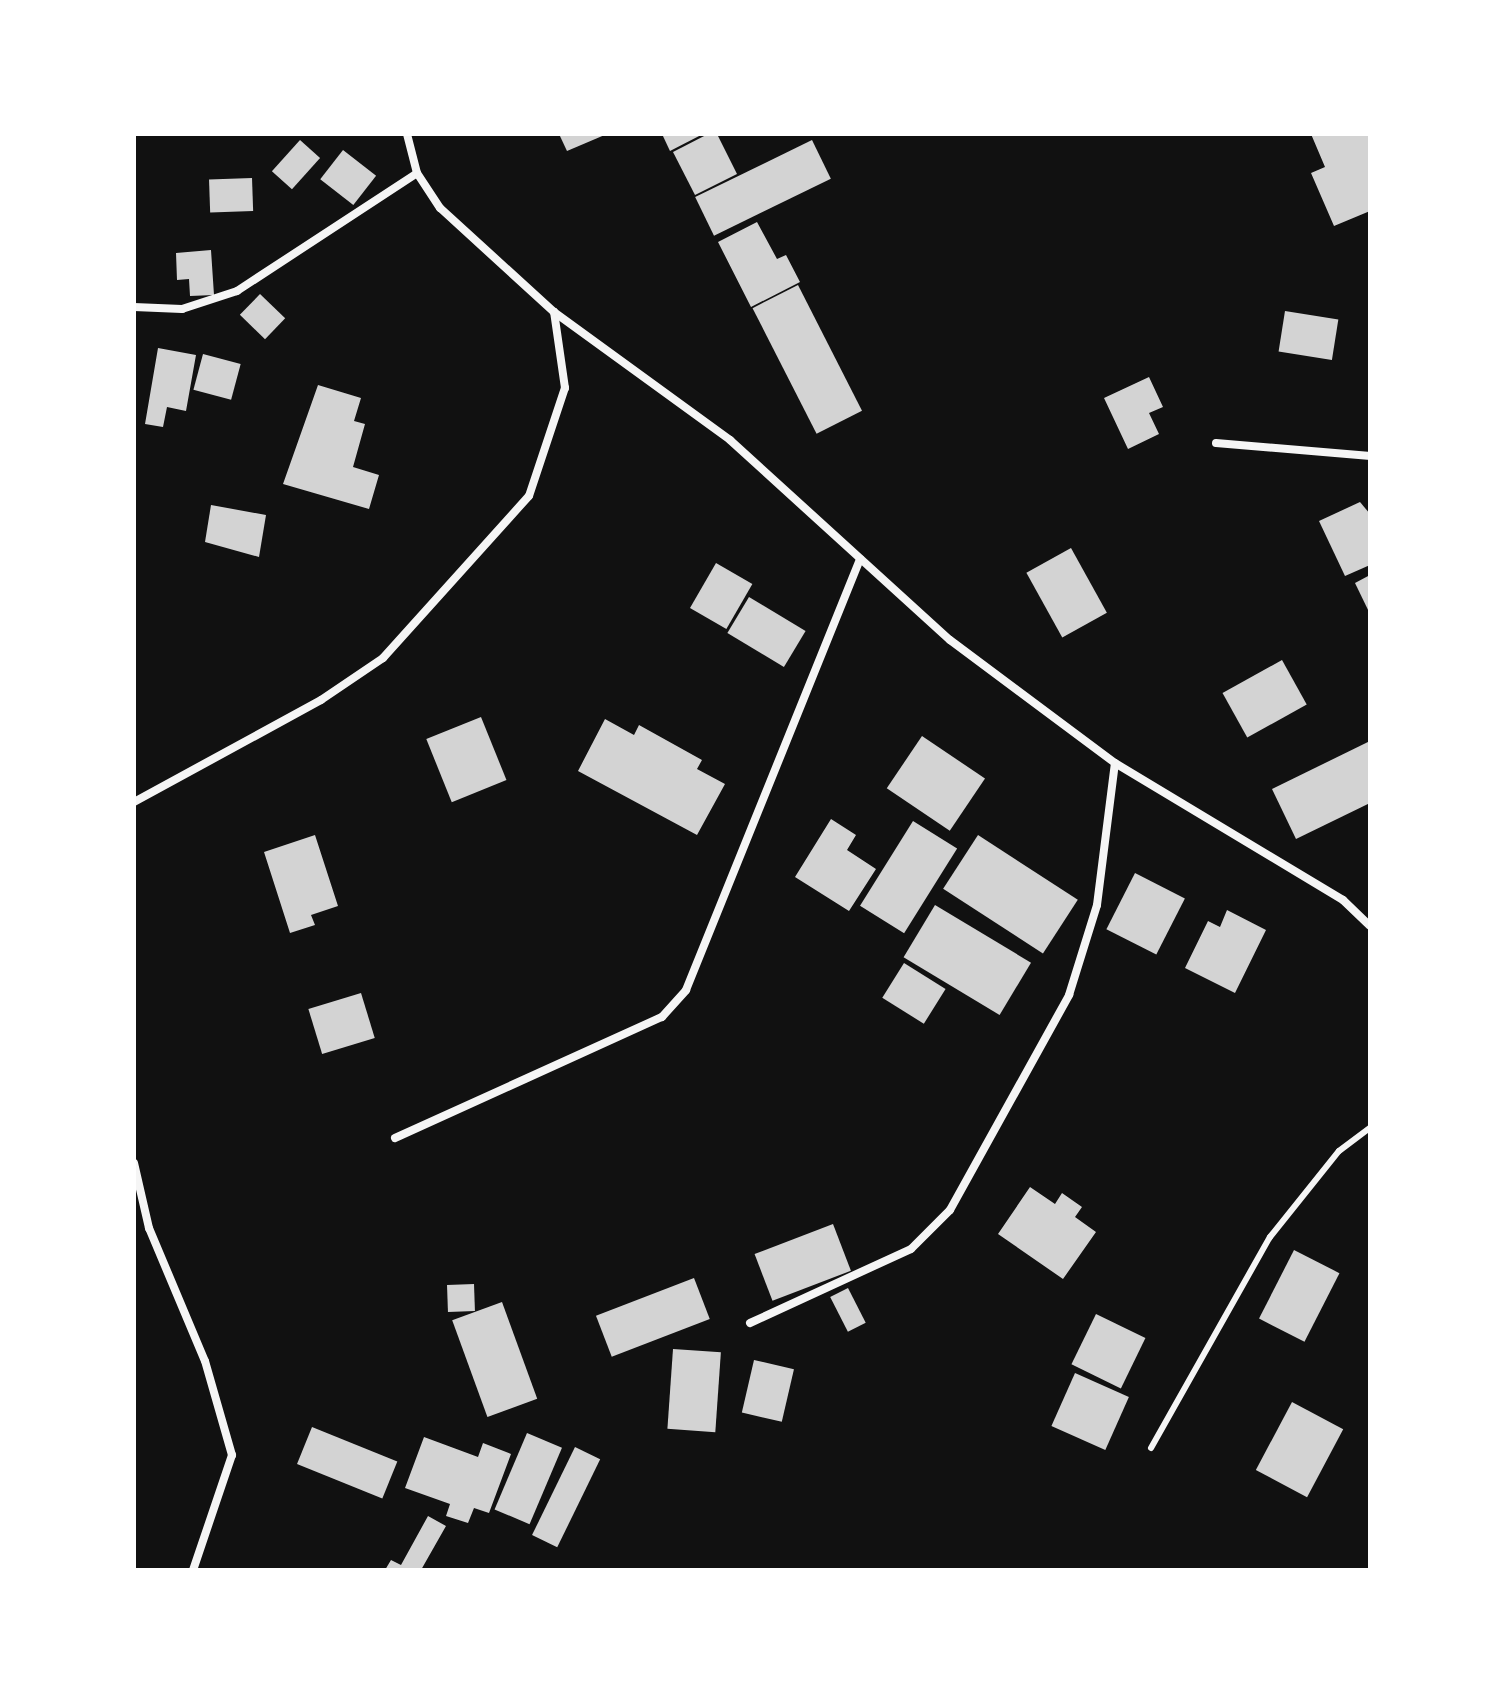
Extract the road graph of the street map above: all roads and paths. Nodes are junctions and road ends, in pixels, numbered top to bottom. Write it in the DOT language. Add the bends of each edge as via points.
graph roads {
  1 [pos="407,134"];
  2 [pos="417,173"];
  3 [pos="134,307"];
  4 [pos="554,312"];
  5 [pos="1216,443"];
  6 [pos="1370,456"];
  7 [pos="860,559"];
  8 [pos="1115,763"];
  9 [pos="134,802"];
  10 [pos="1370,926"];
  11 [pos="1370,1128"];
  12 [pos="395,1138"];
  13 [pos="134,1163"];
  14 [pos="750,1323"];
  15 [pos="1151,1448"];
  16 [pos="193,1570"];
  1 -- 2 [label="street"];
  2 -- 3 [label="street" via="237,291 182,309"];
  2 -- 4 [label="street" via="440,208"];
  4 -- 7 [label="street" via="730,440"];
  4 -- 9 [label="street" via="565,388 529,496 488,546 383,658 321,700"];
  5 -- 6 [label="street"];
  7 -- 8 [label="street" via="950,640"];
  7 -- 12 [label="street" via="686,990 662,1017"];
  8 -- 10 [label="street" via="1343,900"];
  8 -- 14 [label="street" via="1097,905 1069,995 950,1210 911,1249"];
  11 -- 15 [label="lane" via="1339,1151 1270,1237"];
  13 -- 16 [label="street" via="149,1228 205,1361 232,1455"];
}
